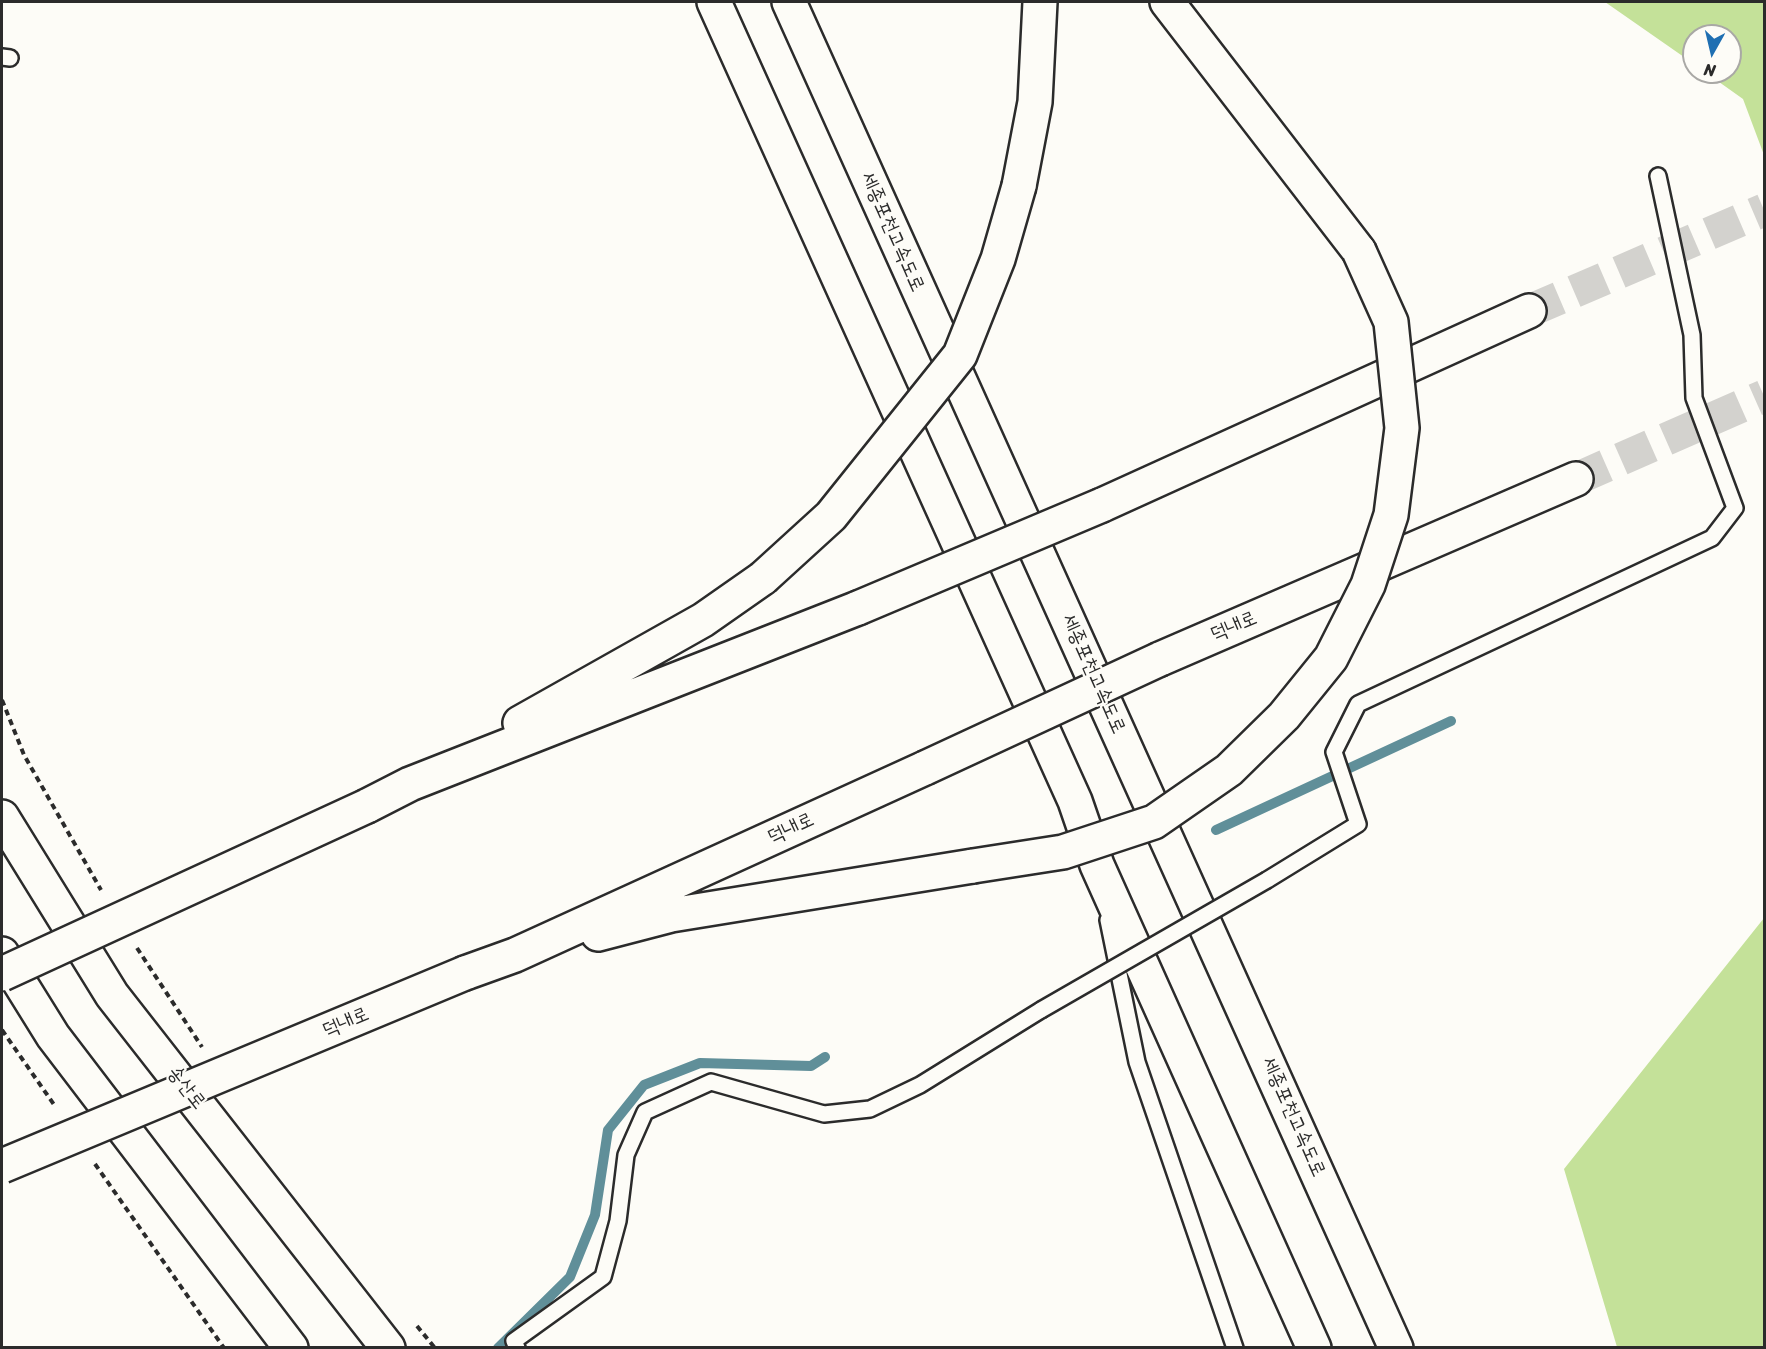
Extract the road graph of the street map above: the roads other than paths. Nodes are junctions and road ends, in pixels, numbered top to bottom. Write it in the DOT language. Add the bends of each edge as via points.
graph roads {
  1 [pos="714,2"];
  2 [pos="789,2"];
  3 [pos="1040,2"];
  4 [pos="1167,2"];
  5 [pos="1658,176"];
  6 [pos="1529,311"];
  7 [pos="1576,479"];
  8 [pos="410,784"];
  9 [pos="2,817"];
  10 [pos="1097,865"];
  11 [pos="2,954"];
  12 [pos="514,955"];
  13 [pos="2,974"];
  14 [pos="2,1166"];
  15 [pos="291,1347"];
  16 [pos="388,1347"];
  17 [pos="517,1347"];
  18 [pos="1235,1347"];
  19 [pos="1314,1347"];
  20 [pos="1396,1347"];
  1 -- 10 [label="main road" via="1075,801"];
  2 -- 20 [label="main road, 세종포천고속도로"];
  3 -- 8 [label="main road, bridge" via="1035,102 1019,186 998,259 960,355 831,516 763,578 703,620"];
  4 -- 12 [label="main road, bridge" via="1359,251 1391,322 1402,428 1391,515 1368,585 1331,658 1284,716 1229,770 1154,822 1063,852 671,915"];
  5 -- 17 [label="lane, bridge" via="1692,335 1694,398 1735,508 1712,538 1358,704 1334,752 1358,824 920,1085 870,1109 824,1114 711,1082 645,1112 626,1155 618,1221 603,1276 514,1341"];
  6 -- 8 [label="main road, bridge" via="1102,505 858,608"];
  7 -- 12 [label="main road, 덕내로, bridge" via="1160,659"];
  8 -- 13 [label="main road, bridge"];
  9 -- 16 [label="main road, 송산로" via="112,995"];
  10 -- 18 [label="lane" via="1137,1062"];
  10 -- 19 [label="main road"];
  11 -- 15 [label="main road" via="53,1036"];
  12 -- 14 [label="main road, 덕내로, bridge"];
}
